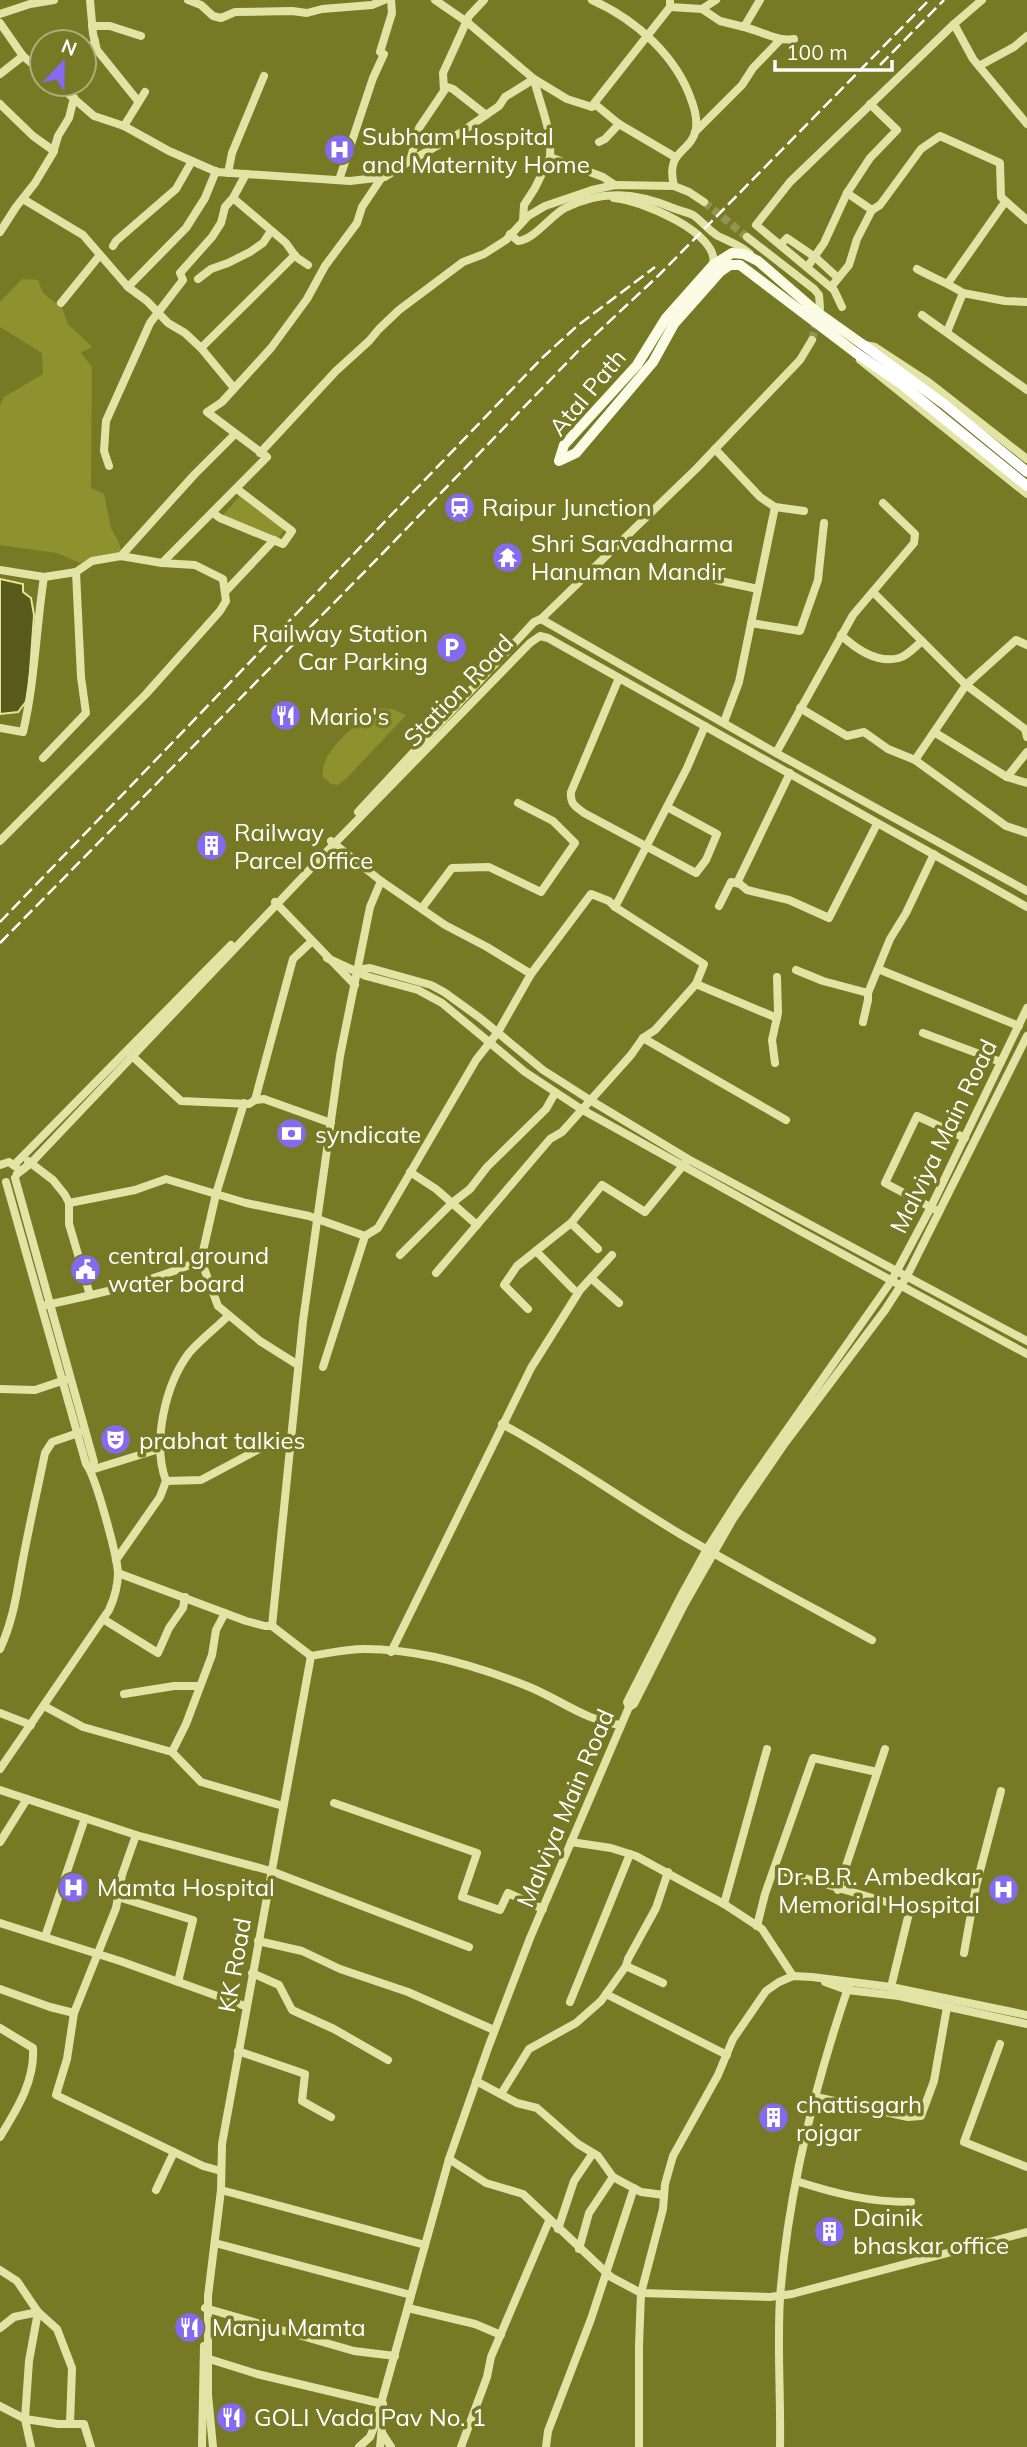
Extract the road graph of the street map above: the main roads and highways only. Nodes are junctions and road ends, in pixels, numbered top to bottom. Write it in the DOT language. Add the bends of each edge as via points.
graph roads {
  1 [pos="859,348"];
  2 [pos="875,359"];
  3 [pos="1027,472"];
  4 [pos="1027,486"];
  1 -- 1 [label="main road, Atal Path" via="740,265 730,265 674,324 653,362 576,453 559,461 564,445 637,365 666,318 726,255 738,252 758,261"];
  1 -- 2 [label="highway"];
  2 -- 3 [label="highway" via="944,404"];
  2 -- 4 [label="highway"];
}
